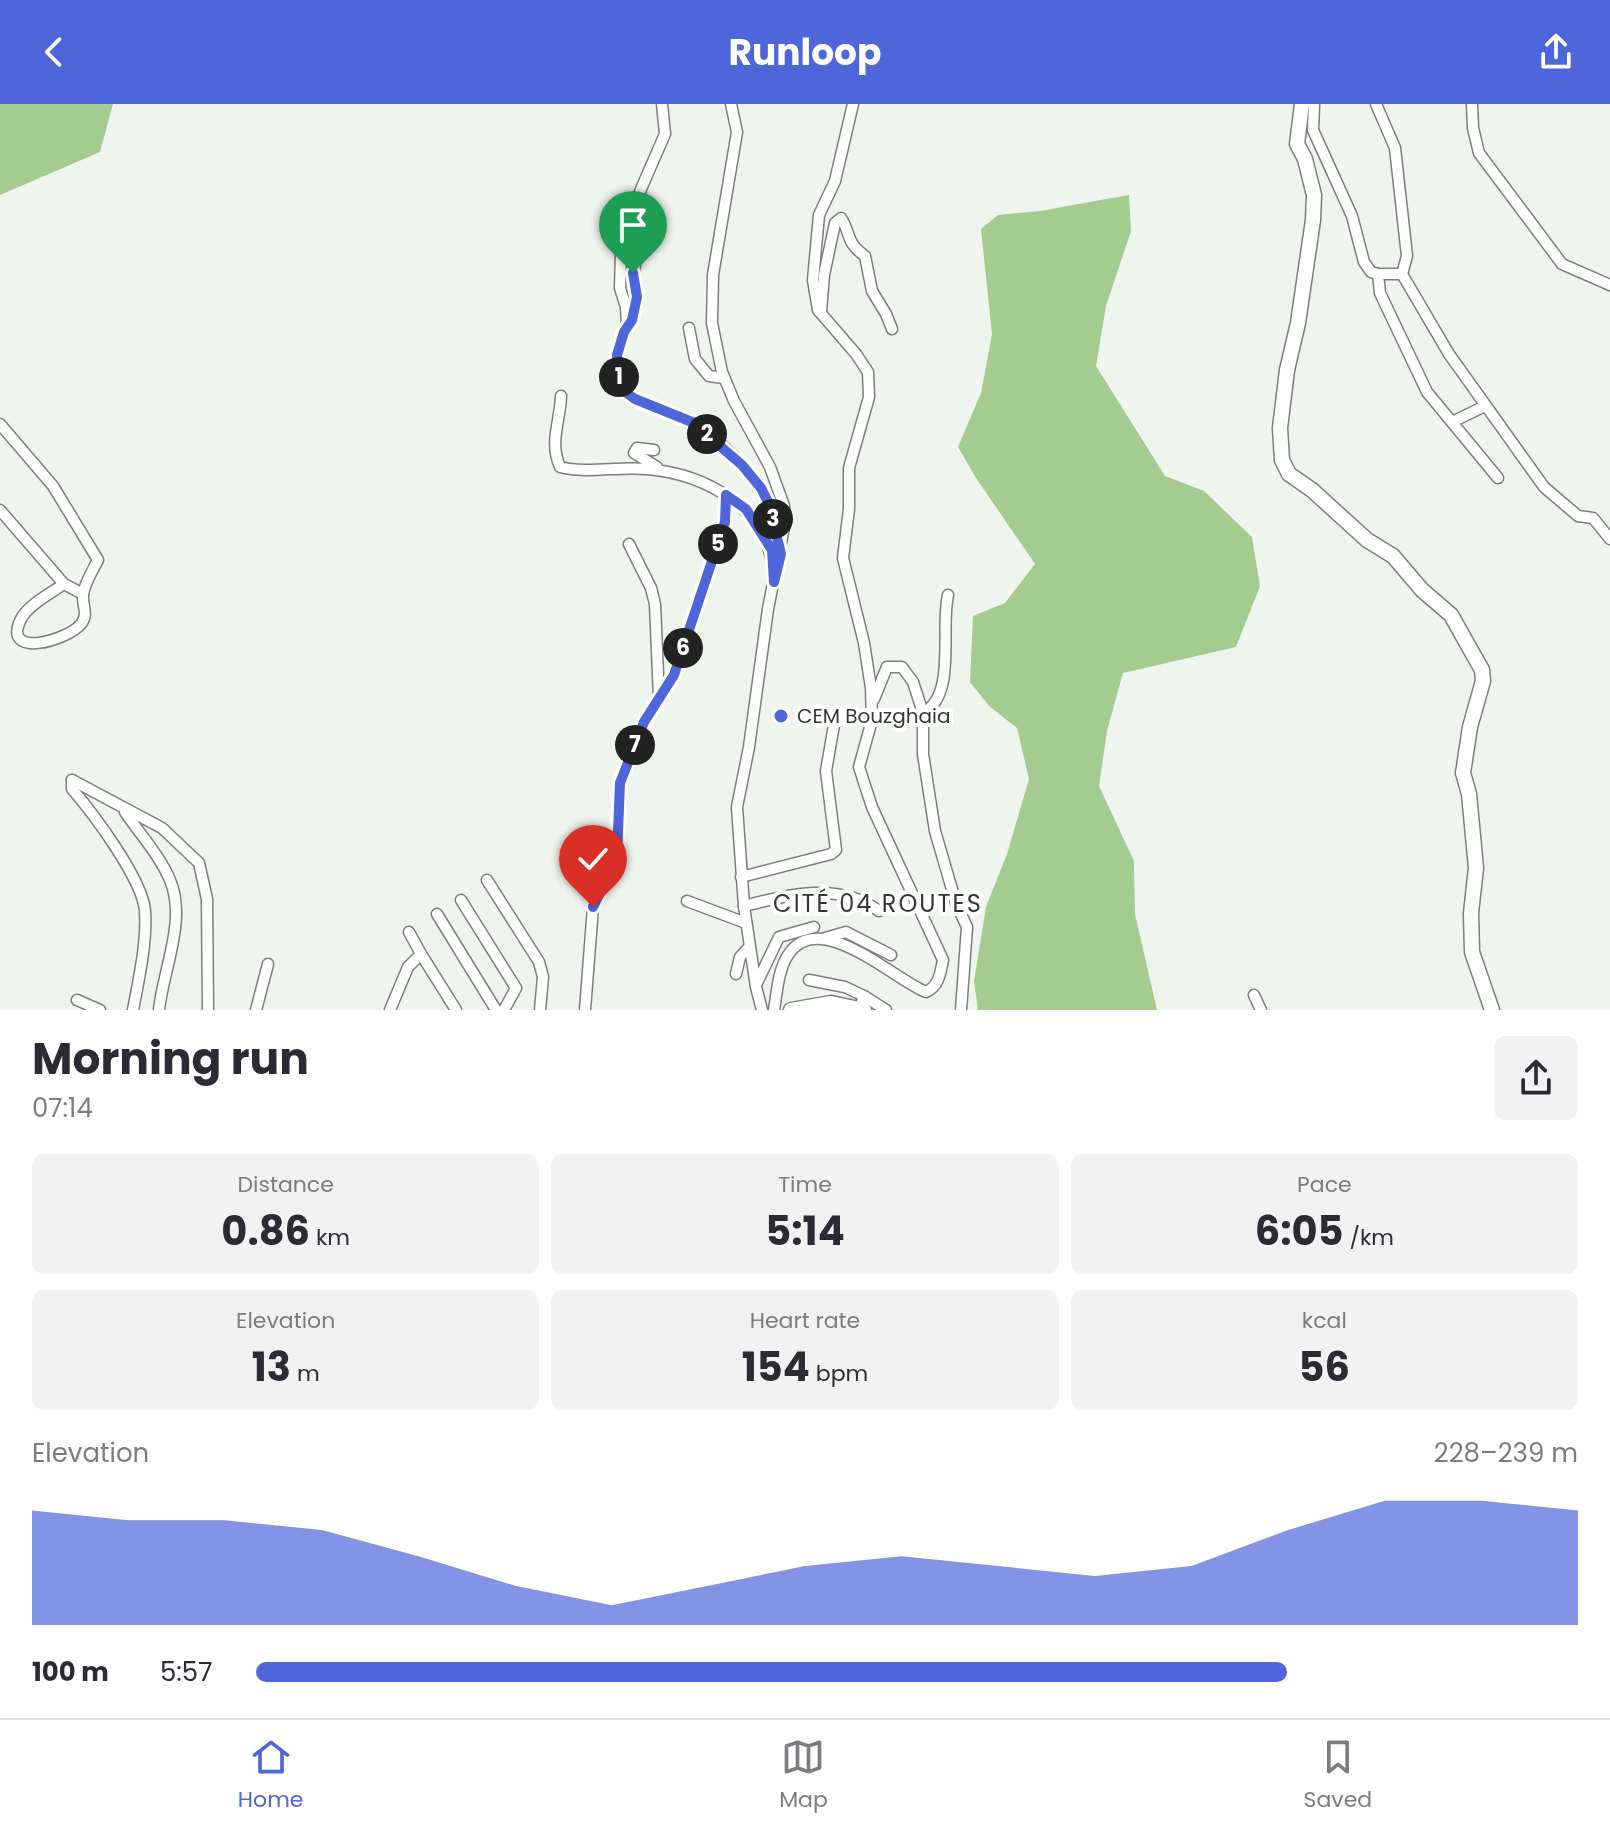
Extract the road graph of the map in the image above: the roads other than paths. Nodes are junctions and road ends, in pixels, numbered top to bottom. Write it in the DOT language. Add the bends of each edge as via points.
graph roads {
  1 [pos="662,104"];
  2 [pos="731,104"];
  3 [pos="853,104"];
  4 [pos="1302,104"];
  5 [pos="1314,104"];
  6 [pos="1376,104"];
  7 [pos="1472,104"];
  8 [pos="635,266"];
  9 [pos="1378,274"];
  10 [pos="1402,274"];
  11 [pos="1610,285"];
  12 [pos="821,313"];
  13 [pos="627,328"];
  14 [pos="689,328"];
  15 [pos="892,329"];
  16 [pos="724,378"];
  17 [pos="561,396"];
  18 [pos="1485,406"];
  19 [pos="1454,421"];
  20 [pos="0,424"];
  21 [pos="654,450"];
  22 [pos="666,471"];
  23 [pos="1498,478"];
  24 [pos="726,495"];
  25 [pos="0,510"];
  26 [pos="1610,539"];
  27 [pos="629,544"];
  28 [pos="781,554"];
  29 [pos="774,582"];
  30 [pos="64,584"];
  31 [pos="83,594"];
  32 [pos="948,595"];
  33 [pos="659,698"];
  34 [pos="872,705"];
  35 [pos="923,713"];
  36 [pos="835,719"];
  37 [pos="124,810"];
  38 [pos="741,877"];
  39 [pos="487,880"];
  40 [pos="461,900"];
  41 [pos="687,901"];
  42 [pos="744,906"];
  43 [pos="879,911"];
  44 [pos="437,914"];
  45 [pos="746,923"];
  46 [pos="814,927"];
  47 [pos="409,932"];
  48 [pos="825,938"];
  49 [pos="749,947"];
  50 [pos="421,954"];
  51 [pos="891,955"];
  52 [pos="767,959"];
  53 [pos="752,962"];
  54 [pos="268,964"];
  55 [pos="736,974"];
  56 [pos="809,980"];
  57 [pos="756,987"];
  58 [pos="1254,995"];
  59 [pos="395,999"];
  60 [pos="77,1000"];
  61 [pos="862,1005"];
  62 [pos="100,1010"];
  63 [pos="133,1010"];
  64 [pos="159,1010"];
  65 [pos="208,1010"];
  66 [pos="256,1010"];
  67 [pos="390,1010"];
  68 [pos="401,1010"];
  69 [pos="456,1010"];
  70 [pos="496,1010"];
  71 [pos="504,1010"];
  72 [pos="540,1010"];
  73 [pos="585,1010"];
  74 [pos="762,1010"];
  75 [pos="774,1010"];
  76 [pos="791,1010"];
  77 [pos="886,1010"];
  78 [pos="961,1010"];
  79 [pos="1261,1010"];
  80 [pos="1492,1010"];
  1 -- 13 [label="street" via="665,134 621,253"];
  2 -- 16 [label="street" via="737,132 713,275 712,323"];
  3 -- 12 [label="street" via="835,181 819,215 813,280"];
  4 -- 80 [label="main road" via="1297,144 1314,195 1313,220 1287,370 1282,460 1289,474 1393,556 1451,615 1482,670 1463,773 1476,868 1472,952"];
  5 -- 9 [label="street" via="1317,142 1352,216 1364,262"];
  6 -- 10 [label="street" via="1395,148 1407,256"];
  7 -- 11 [label="street" via="1479,153 1562,264"];
  8 -- 13 [label="street" via="637,297"];
  9 -- 10 [label="street"];
  9 -- 19 [label="street" via="1380,293 1427,392"];
  10 -- 18 [label="street"];
  12 -- 15 [label="street" via="824,275 835,223 841,218 845,233 865,256 872,291"];
  12 -- 34 [label="street" via="868,372 869,397 849,468 843,558 864,643"];
  13 -- 28 [label="street" via="617,355 625,392 692,422 742,465 769,504"];
  14 -- 16 [label="street" via="695,359 709,376"];
  16 -- 28 [label="street" via="784,506"];
  17 -- 22 [label="street" via="552,445 560,467"];
  18 -- 19 [label="street"];
  18 -- 26 [label="street" via="1544,487 1578,516 1593,518"];
  19 -- 23 [label="street"];
  20 -- 31 [label="street" via="53,486 98,560"];
  21 -- 22 [label="street" via="637,448 634,453"];
  22 -- 24 [label="street" via="685,474"];
  24 -- 29 [label="street" via="746,509 772,550"];
  24 -- 33 [label="street" via="725,522 674,675"];
  25 -- 30 [label="street"];
  27 -- 33 [label="street" via="655,604"];
  28 -- 29 [label="street"];
  29 -- 38 [label="street" via="739,794"];
  30 -- 31 [label="street"];
  30 -- 31 [label="street" via="26,613 20,621 21,639 33,646 74,630 86,614"];
  32 -- 35 [label="street" via="940,699"];
  33 -- 73 [label="street" via="620,783 617,856 593,907"];
  34 -- 35 [label="street" via="887,667 902,667"];
  34 -- 48 [label="street" via="861,779 943,960 939,978 926,992"];
  35 -- 78 [label="street" via="933,819 967,927"];
  36 -- 38 [label="street" via="826,771 836,850"];
  37 -- 63 [label="street" via="72,780 72,789 130,872 145,909"];
  37 -- 64 [label="street" via="175,895 175,926"];
  37 -- 65 [label="street" via="162,828 199,863 207,899"];
  38 -- 42 [label="street"];
  39 -- 72 [label="street" via="539,962"];
  40 -- 71 [label="street" via="516,988"];
  41 -- 45 [label="street"];
  42 -- 43 [label="street" via="815,892 859,900"];
  42 -- 45 [label="street"];
  44 -- 70 [label="street"];
  45 -- 49 [label="street"];
  46 -- 52 [label="street" via="783,935"];
  47 -- 50 [label="street"];
  48 -- 51 [label="street" via="846,932"];
  48 -- 75 [label="street" via="800,943 788,954"];
  49 -- 53 [label="street"];
  49 -- 55 [label="street"];
  50 -- 59 [label="street" via="408,967"];
  50 -- 69 [label="street"];
  52 -- 53 [label="street"];
  52 -- 57 [label="street"];
  53 -- 57 [label="street"];
  54 -- 66 [label="street"];
  56 -- 61 [label="street" via="845,987"];
  57 -- 74 [label="street"];
  58 -- 79 [label="street"];
  59 -- 67 [label="street"];
  59 -- 68 [label="street"];
  60 -- 62 [label="street"];
  61 -- 76 [label="main road" via="831,1003"];
  61 -- 77 [label="street"];
}
